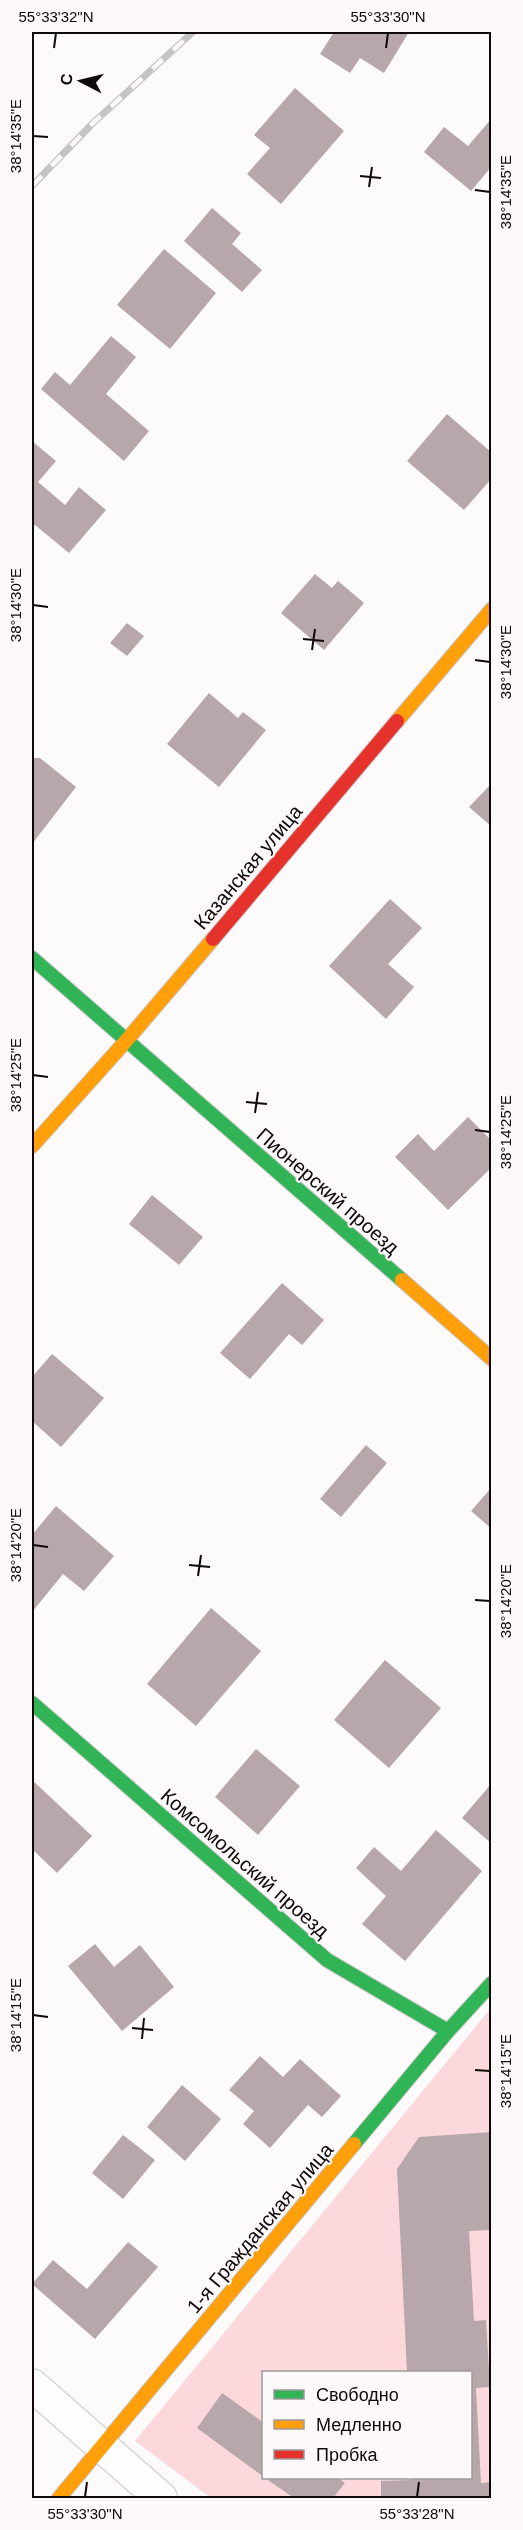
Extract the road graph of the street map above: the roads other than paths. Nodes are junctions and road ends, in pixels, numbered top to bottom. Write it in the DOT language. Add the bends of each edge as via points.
graph roads {
  1 [pos="492,609"];
  2 [pos="32,958"];
  3 [pos="126,1041"];
  4 [pos="32,1146"];
  5 [pos="492,1359"];
  6 [pos="32,1703"];
  7 [pos="492,1983"];
  8 [pos="448,2031"];
  9 [pos="32,2385"];
  10 [pos="104,2447"];
  11 [pos="59,2499"];
  12 [pos="161,2499"];
  1 -- 3 [label="street, Казанская улица"];
  2 -- 3 [label="street, Пионерский проезд"];
  3 -- 4 [label="street, Казанская улица"];
  3 -- 5 [label="street, Пионерский проезд"];
  6 -- 8 [label="street, Комсомольский проезд" via="327,1960"];
  7 -- 8 [label="street, 1-я Гражданская улица"];
  8 -- 10 [label="street, 1-я Гражданская улица"];
  9 -- 10 [label="street"];
  10 -- 11 [label="street, 1-я Гражданская улица"];
  10 -- 12 [label="street"];
}
